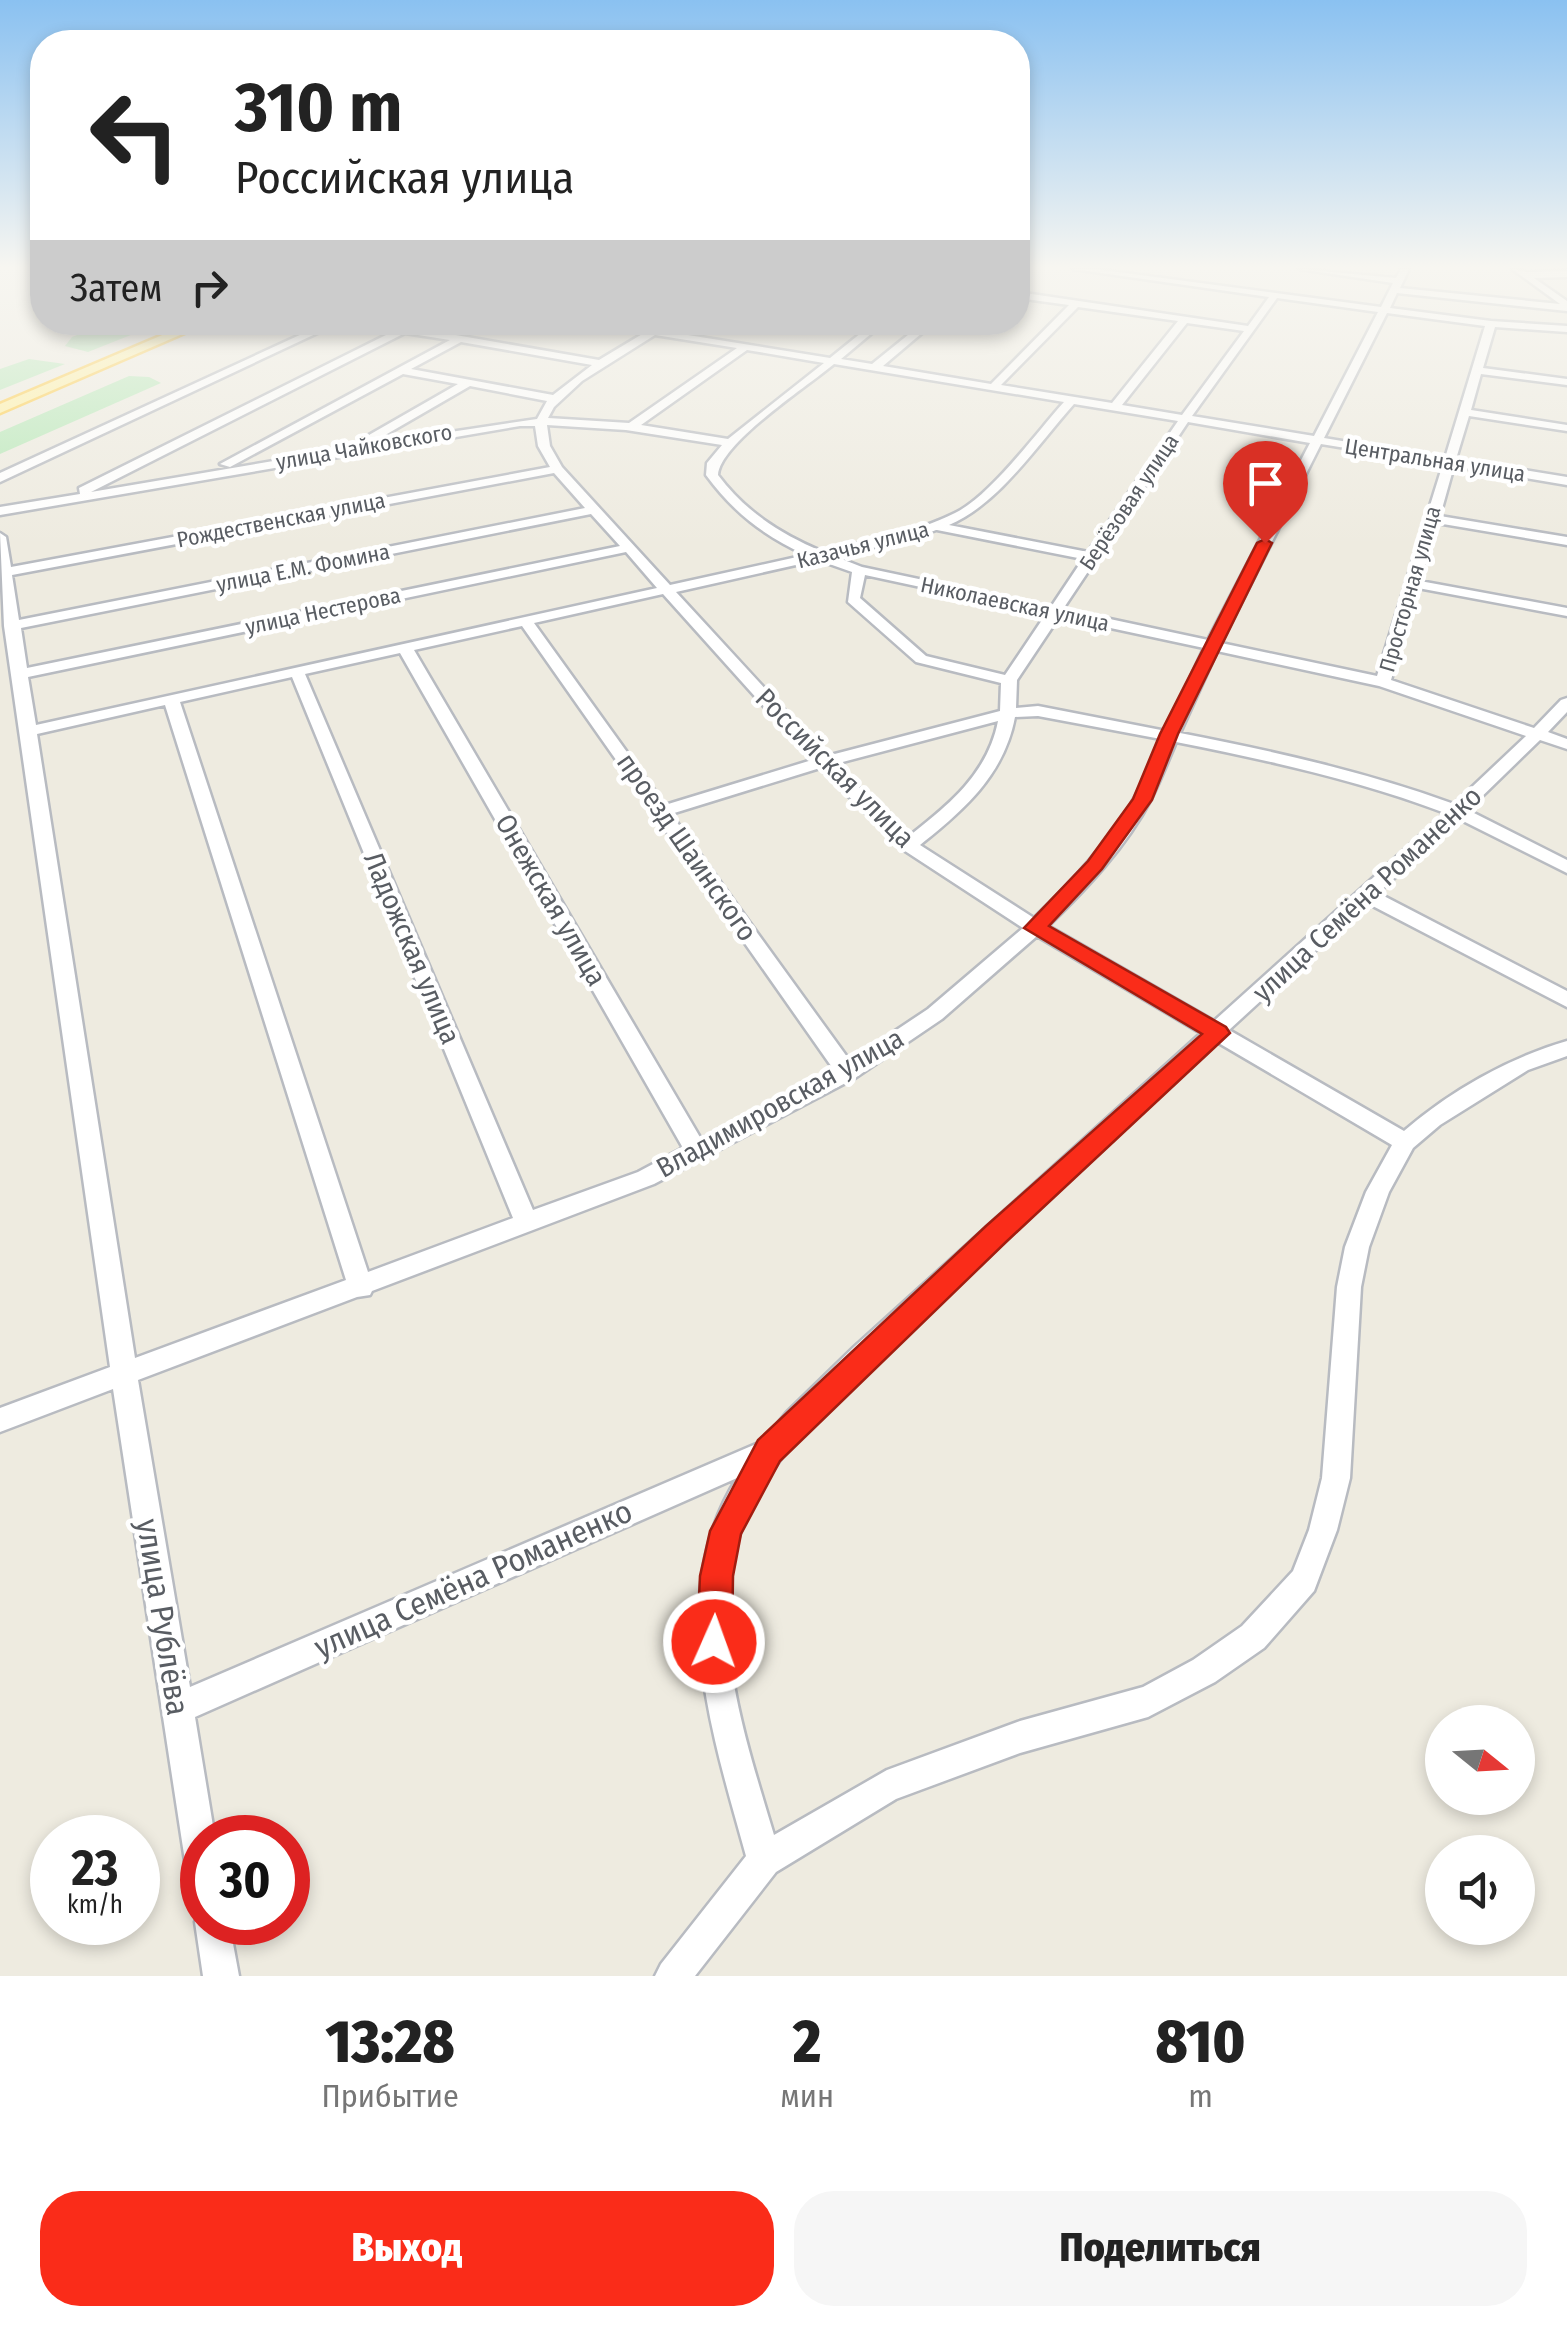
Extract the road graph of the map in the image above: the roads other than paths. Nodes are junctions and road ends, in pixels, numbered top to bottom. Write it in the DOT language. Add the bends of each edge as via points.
graph roads {
  1 [pos="112,361"];
  2 [pos="252,361"];
  3 [pos="341,361"];
  4 [pos="416,361"];
  5 [pos="590,361"];
  6 [pos="610,361"];
  7 [pos="725,361"];
  8 [pos="825,361"];
  9 [pos="883,361"];
  10 [pos="1019,361"];
  11 [pos="1152,361"];
  12 [pos="1227,361"];
  13 [pos="1356,361"];
  14 [pos="1479,361"];
  15 [pos="830,362"];
  16 [pos="606,364"];
  17 [pos="873,369"];
  18 [pos="399,370"];
  19 [pos="1476,370"];
  20 [pos="1567,382"];
  21 [pos="468,383"];
  22 [pos="993,388"];
  23 [pos="554,399"];
  24 [pos="1072,400"];
  25 [pos="1115,407"];
  26 [pos="0,409"];
  27 [pos="1463,412"];
  28 [pos="1185,418"];
  29 [pos="541,421"];
  30 [pos="632,426"];
  31 [pos="1567,428"];
  32 [pos="1318,440"];
  33 [pos="730,443"];
  34 [pos="380,444"];
  35 [pos="1449,462"];
  36 [pos="558,469"];
  37 [pos="218,472"];
  38 [pos="0,478"];
  39 [pos="1567,481"];
  40 [pos="73,500"];
  41 [pos="594,510"];
  42 [pos="0,512"];
  43 [pos="1431,518"];
  44 [pos="937,526"];
  45 [pos="0,540"];
  46 [pos="1567,541"];
  47 [pos="628,548"];
  48 [pos="820,557"];
  49 [pos="1090,557"];
  50 [pos="859,570"];
  51 [pos="6,572"];
  52 [pos="1411,583"];
  53 [pos="666,591"];
  54 [pos="1567,612"];
  55 [pos="1055,613"];
  56 [pos="526,622"];
  57 [pos="11,626"];
  58 [pos="1212,646"];
  59 [pos="405,648"];
  60 [pos="297,672"];
  61 [pos="19,674"];
  62 [pos="1009,680"];
  63 [pos="1383,682"];
  64 [pos="171,700"];
  65 [pos="1567,703"];
  66 [pos="1011,713"];
  67 [pos="29,730"];
  68 [pos="1539,733"];
  69 [pos="1169,734"];
  70 [pos="1567,744"];
  71 [pos="824,762"];
  72 [pos="1457,811"];
  73 [pos="662,812"];
  74 [pos="908,845"];
  75 [pos="1567,866"];
  76 [pos="1365,894"];
  77 [pos="1035,928"];
  78 [pos="1567,1000"];
  79 [pos="1218,1033"];
  80 [pos="1567,1048"];
  81 [pos="847,1073"];
  82 [pos="1405,1142"];
  83 [pos="697,1152"];
  84 [pos="528,1224"];
  85 [pos="361,1288"];
  86 [pos="124,1373"];
  87 [pos="0,1420"];
  88 [pos="769,1450"];
  89 [pos="178,1708"];
  90 [pos="195,1815"];
  91 [pos="764,1860"];
  92 [pos="216,1945"];
  93 [pos="221,1976"];
  94 [pos="673,1976"];
  1 -- 26 [label="main road"];
  2 -- 38 [label="street"];
  3 -- 40 [label="street"];
  4 -- 18 [label="street"];
  5 -- 16 [label="street"];
  6 -- 16 [label="street"];
  7 -- 30 [label="street"];
  8 -- 15 [label="street, Центральная улица"];
  9 -- 17 [label="street"];
  10 -- 22 [label="street"];
  11 -- 25 [label="street"];
  12 -- 28 [label="street, Берёзовая улица"];
  13 -- 32 [label="street, Владимировская улица"];
  14 -- 19 [label="street, Просторная улица"];
  15 -- 17 [label="street, Центральная улица"];
  15 -- 33 [label="street"];
  16 -- 23 [label="street"];
  17 -- 22 [label="street, Центральная улица"];
  18 -- 21 [label="street"];
  18 -- 37 [label="street"];
  19 -- 20 [label="street"];
  19 -- 27 [label="street, Просторная улица"];
  21 -- 23 [label="street"];
  21 -- 34 [label="street" via="373,437"];
  22 -- 24 [label="street, Центральная улица"];
  23 -- 29 [label="street"];
  24 -- 25 [label="street, Центральная улица"];
  24 -- 44 [label="street, Казачья улица" via="981,501"];
  25 -- 28 [label="street, Центральная улица"];
  27 -- 31 [label="street"];
  27 -- 35 [label="street, Просторная улица"];
  28 -- 32 [label="street, Центральная улица"];
  28 -- 49 [label="street, Берёзовая улица"];
  29 -- 30 [label="street, улица Чайковского"];
  29 -- 34 [label="street, улица Чайковского"];
  29 -- 36 [label="street, Российская улица" via="542,443"];
  30 -- 33 [label="street, улица Чайковского"];
  32 -- 35 [label="street, Центральная улица"];
  32 -- 58 [label="street, Владимировская улица"];
  33 -- 48 [label="street, Николаевская улица" via="713,462 717,483 781,540"];
  34 -- 37 [label="street, улица Чайковского"];
  35 -- 39 [label="street, Центральная улица"];
  35 -- 43 [label="street, Просторная улица"];
  36 -- 41 [label="street, Российская улица"];
  36 -- 51 [label="street, Рождественская улица"];
  37 -- 40 [label="street, улица Чайковского"];
  40 -- 42 [label="street, улица Чайковского"];
  41 -- 47 [label="street, Российская улица"];
  41 -- 57 [label="street, улица Е.М. Фомина"];
  43 -- 46 [label="street"];
  43 -- 52 [label="street, Просторная улица"];
  44 -- 48 [label="street, Казачья улица"];
  44 -- 49 [label="street"];
  45 -- 51 [label="street, улица Рублёва"];
  47 -- 53 [label="street, Российская улица"];
  47 -- 61 [label="street, улица Нестерова"];
  48 -- 50 [label="street, Николаевская улица"];
  48 -- 53 [label="street, Казачья улица"];
  49 -- 55 [label="street, Берёзовая улица"];
  50 -- 55 [label="street, Николаевская улица"];
  50 -- 62 [label="street" via="854,600 910,652"];
  51 -- 57 [label="street, улица Рублёва"];
  52 -- 54 [label="street"];
  52 -- 63 [label="street, Просторная улица"];
  53 -- 56 [label="street"];
  53 -- 71 [label="street, Российская улица"];
  55 -- 58 [label="street, Николаевская улица"];
  55 -- 62 [label="street, Берёзовая улица"];
  56 -- 59 [label="street"];
  56 -- 73 [label="street, проезд Шаинского"];
  57 -- 61 [label="street, улица Рублёва"];
  58 -- 63 [label="street, Николаевская улица"];
  58 -- 69 [label="street, Владимировская улица"];
  59 -- 60 [label="street"];
  59 -- 83 [label="street, Онежская улица"];
  60 -- 64 [label="street"];
  60 -- 84 [label="street, Ладожская улица"];
  61 -- 67 [label="street, улица Рублёва"];
  62 -- 66 [label="street"];
  63 -- 68 [label="street, Николаевская улица"];
  64 -- 67 [label="street"];
  64 -- 85 [label="street"];
  65 -- 68 [label="street, улица Семёна Романенко"];
  66 -- 69 [label="street" via="1052,712"];
  66 -- 71 [label="street"];
  66 -- 74 [label="street" via="988,772"];
  67 -- 86 [label="street, улица Рублёва"];
  68 -- 70 [label="street, Николаевская улица"];
  68 -- 72 [label="street, улица Семёна Романенко"];
  69 -- 72 [label="street" via="1339,773"];
  69 -- 77 [label="street, Владимировская улица" via="1121,833"];
  71 -- 73 [label="street"];
  71 -- 74 [label="street, Российская улица"];
  72 -- 75 [label="street"];
  72 -- 76 [label="street, улица Семёна Романенко"];
  73 -- 81 [label="street, проезд Шаинского"];
  74 -- 77 [label="street, Российская улица"];
  76 -- 78 [label="street"];
  76 -- 79 [label="street, улица Семёна Романенко"];
  77 -- 79 [label="street, Российская улица"];
  77 -- 81 [label="street, Владимировская улица" via="934,1014"];
  79 -- 82 [label="street, Российская улица"];
  79 -- 88 [label="street, улица Семёна Романенко"];
  80 -- 82 [label="street" via="1475,1091"];
  81 -- 83 [label="street, Владимировская улица"];
  82 -- 91 [label="street" via="1358,1247 1349,1287 1336,1478 1304,1580 1253,1637 1148,1701 1020,1737 887,1786"];
  83 -- 84 [label="street, Владимировская улица"];
  84 -- 85 [label="street, Владимировская улица"];
  85 -- 86 [label="street, Владимировская улица"];
  86 -- 87 [label="street, Владимировская улица"];
  86 -- 89 [label="street, улица Рублёва"];
  88 -- 89 [label="street, улица Семёна Романенко"];
  88 -- 91 [label="street, улица Семёна Романенко" via="726,1531 716,1576 714,1642 732,1745"];
  89 -- 90 [label="street, улица Рублёва"];
  91 -- 94 [label="street"];
  92 -- 93 [label="street"];
}
